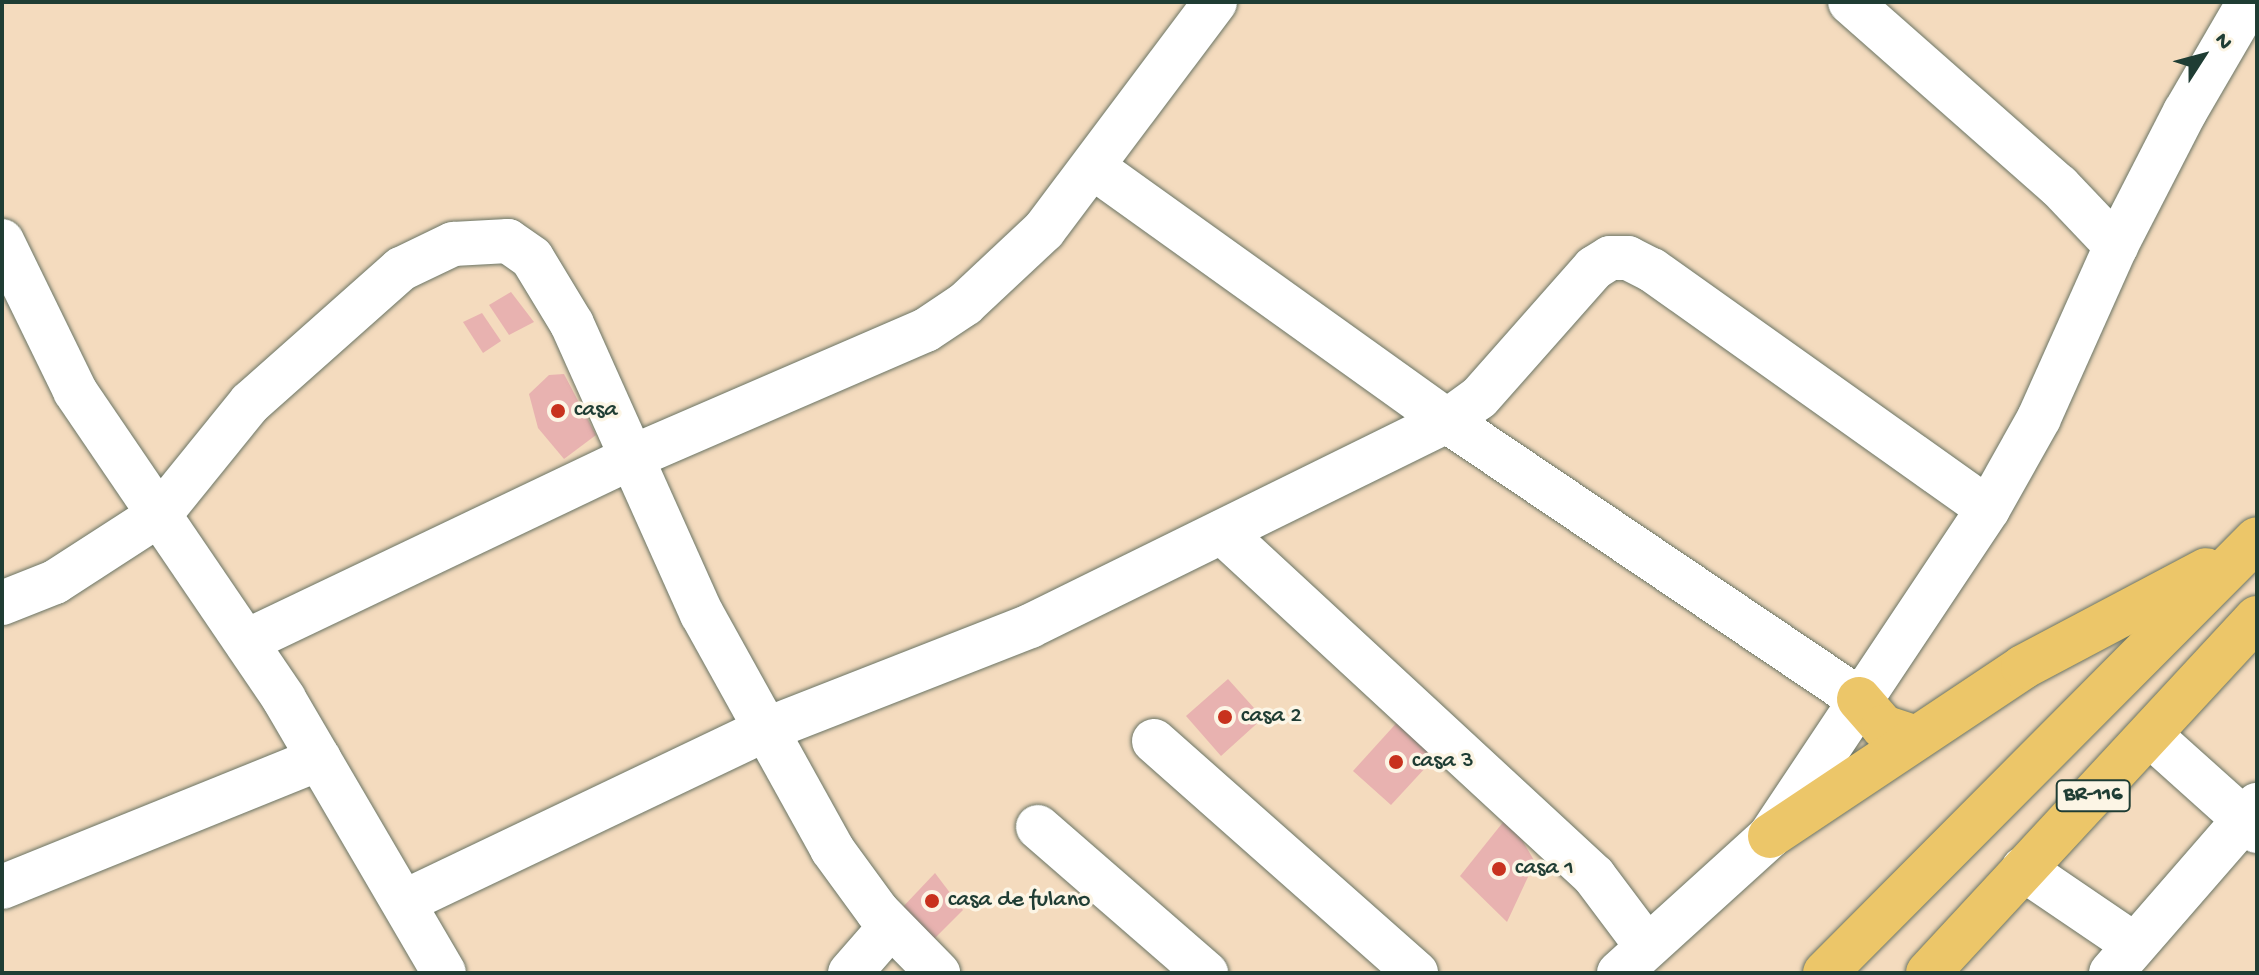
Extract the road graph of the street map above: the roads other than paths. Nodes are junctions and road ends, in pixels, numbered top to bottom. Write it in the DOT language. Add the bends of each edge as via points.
graph roads {
  1 [pos="1215,2"];
  2 [pos="1850,2"];
  3 [pos="2249,2"];
  4 [pos="1094,168"];
  5 [pos="2,241"];
  6 [pos="2116,246"];
  7 [pos="1447,421"];
  8 [pos="630,458"];
  9 [pos="1988,509"];
  10 [pos="160,514"];
  11 [pos="1222,532"];
  12 [pos="2252,543"];
  13 [pos="2,603"];
  14 [pos="2257,618"];
  15 [pos="247,641"];
  16 [pos="1859,699"];
  17 [pos="765,730"];
  18 [pos="2150,735"];
  19 [pos="1916,738"];
  20 [pos="1154,741"];
  21 [pos="319,759"];
  22 [pos="2253,819"];
  23 [pos="1038,827"];
  24 [pos="1770,836"];
  25 [pos="2023,869"];
  26 [pos="2,887"];
  27 [pos="406,901"];
  28 [pos="891,926"];
  29 [pos="1632,958"];
  30 [pos="2123,959"];
  31 [pos="444,973"];
  32 [pos="850,973"];
  33 [pos="938,973"];
  34 [pos="1206,973"];
  35 [pos="1416,973"];
  36 [pos="1825,973"];
  37 [pos="1928,973"];
  1 -- 4 [label="street"];
  2 -- 6 [label="street" via="2059,186"];
  3 -- 6 [label="street"];
  4 -- 7 [label="street"];
  4 -- 8 [label="street" via="995,279 926,330"];
  5 -- 10 [label="street" via="75,391"];
  6 -- 9 [label="street" via="2039,418"];
  7 -- 9 [label="street" via="1479,398 1600,263 1628,258"];
  7 -- 11 [label="street"];
  7 -- 16 [label="street"];
  8 -- 10 [label="street" via="546,277 520,247 495,239 475,240 427,253 328,330 250,403"];
  8 -- 15 [label="street"];
  8 -- 17 [label="street" via="702,614"];
  9 -- 16 [label="street"];
  10 -- 13 [label="street" via="55,582"];
  10 -- 15 [label="street"];
  11 -- 17 [label="street" via="1030,626"];
  11 -- 29 [label="street" via="1594,876"];
  12 -- 19 [label="highway" via="2023,667"];
  12 -- 36 [label="highway"];
  14 -- 18 [label="highway, BR-116"];
  15 -- 21 [label="street"];
  16 -- 19 [label="highway" via="1883,727"];
  16 -- 24 [label="street"];
  17 -- 27 [label="street"];
  17 -- 28 [label="street" via="832,849"];
  18 -- 22 [label="street"];
  18 -- 25 [label="highway, BR-116"];
  19 -- 24 [label="highway"];
  20 -- 35 [label="street"];
  21 -- 26 [label="street"];
  21 -- 27 [label="street"];
  22 -- 30 [label="street"];
  23 -- 34 [label="street"];
  24 -- 29 [label="street"];
  25 -- 30 [label="street"];
  25 -- 37 [label="highway, BR-116"];
  27 -- 31 [label="street"];
  28 -- 32 [label="street"];
  28 -- 33 [label="street"];
}
